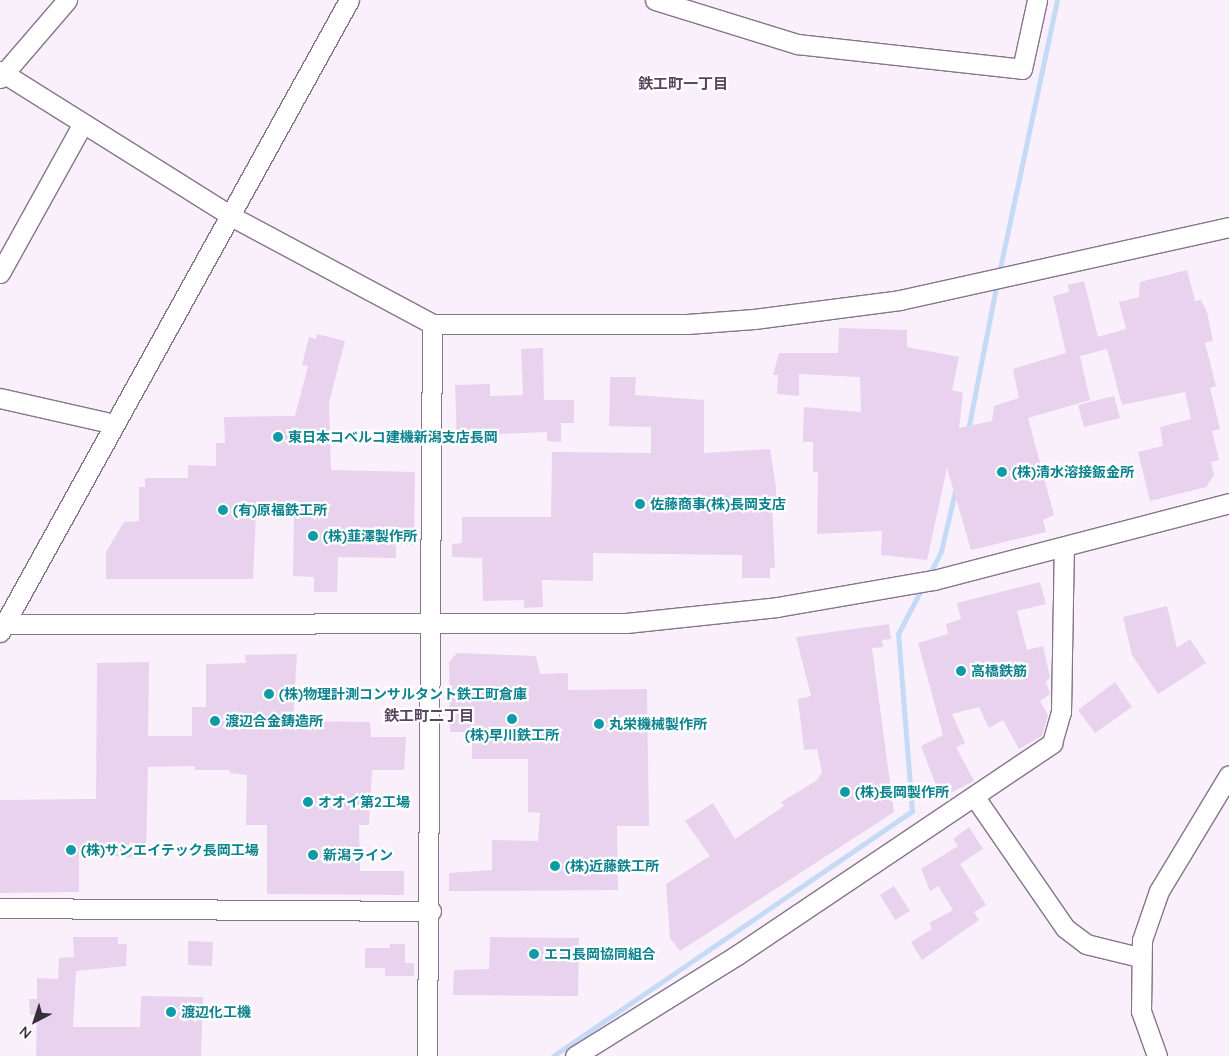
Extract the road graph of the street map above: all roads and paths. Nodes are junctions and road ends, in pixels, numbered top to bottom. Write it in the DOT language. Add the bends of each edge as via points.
graph roads {
  1 [pos="66,0"];
  2 [pos="349,0"];
  3 [pos="655,0"];
  4 [pos="1037,0"];
  5 [pos="1,74"];
  6 [pos="82,125"];
  7 [pos="231,216"];
  8 [pos="1229,227"];
  9 [pos="0,272"];
  10 [pos="432,324"];
  11 [pos="0,398"];
  12 [pos="114,424"];
  13 [pos="1229,503"];
  14 [pos="1064,547"];
  15 [pos="431,626"];
  16 [pos="1,627"];
  17 [pos="1229,775"];
  18 [pos="974,796"];
  19 [pos="0,908"];
  20 [pos="431,911"];
  21 [pos="1139,957"];
  22 [pos="427,1056"];
  23 [pos="575,1056"];
  24 [pos="1157,1056"];
  1 -- 5 [label="street"];
  2 -- 7 [label="street"];
  3 -- 4 [label="street" via="797,44 1022,69"];
  5 -- 6 [label="street"];
  6 -- 7 [label="street"];
  6 -- 9 [label="street"];
  7 -- 10 [label="street"];
  7 -- 12 [label="street"];
  8 -- 10 [label="street" via="900,300 754,319 688,324"];
  10 -- 15 [label="street"];
  11 -- 12 [label="street"];
  12 -- 16 [label="street"];
  13 -- 14 [label="street"];
  14 -- 15 [label="street" via="934,580 777,607 626,623"];
  14 -- 18 [label="street" via="1058,730 1039,754"];
  15 -- 16 [label="street"];
  15 -- 20 [label="street"];
  17 -- 21 [label="street" via="1159,891"];
  18 -- 21 [label="street" via="1065,928 1086,944"];
  18 -- 23 [label="street" via="737,955"];
  19 -- 20 [label="street"];
  20 -- 22 [label="street"];
  21 -- 24 [label="street" via="1141,1011"];
}
